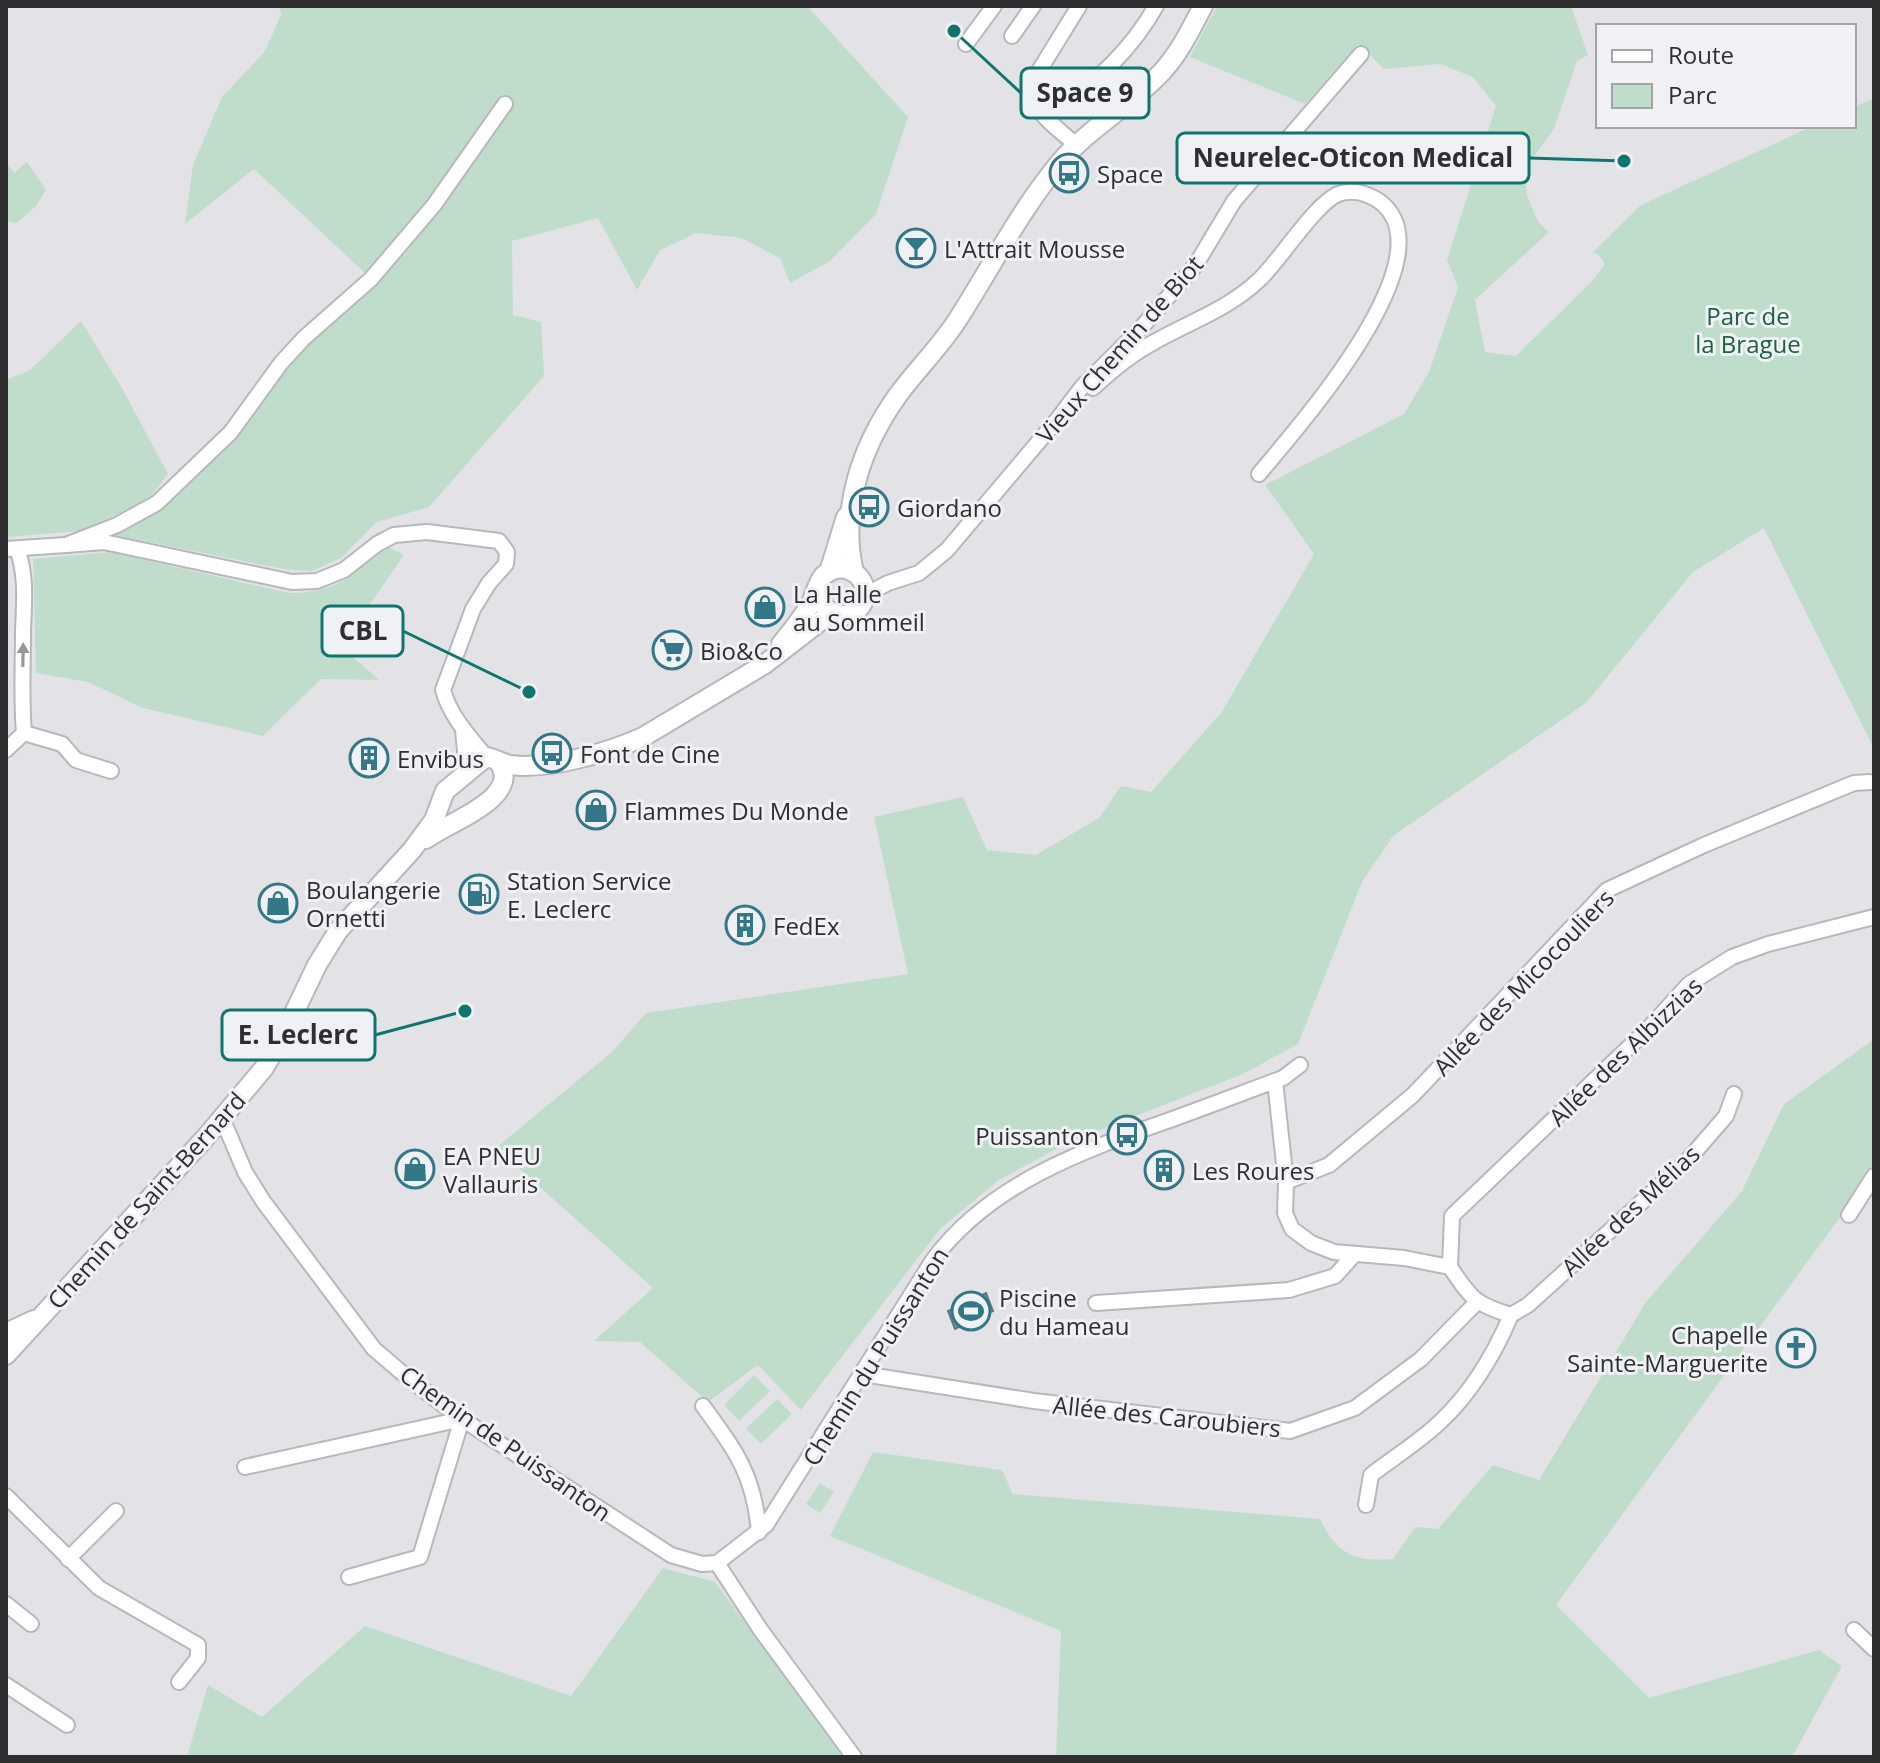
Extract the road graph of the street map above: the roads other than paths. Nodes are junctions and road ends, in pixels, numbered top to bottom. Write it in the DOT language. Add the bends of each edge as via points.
graph roads {
  1 [pos="994,6"];
  2 [pos="1033,6"];
  3 [pos="1079,6"];
  4 [pos="1156,6"];
  5 [pos="1203,6"];
  6 [pos="1012,36"];
  7 [pos="966,44"];
  8 [pos="1361,54"];
  9 [pos="505,104"];
  10 [pos="1048,119"];
  11 [pos="1076,145"];
  12 [pos="1057,420"];
  13 [pos="1259,474"];
  14 [pos="850,508"];
  15 [pos="66,545"];
  16 [pos="11,549"];
  17 [pos="829,572"];
  18 [pos="860,583"];
  19 [pos="818,590"];
  20 [pos="831,613"];
  21 [pos="765,664"];
  22 [pos="463,729"];
  23 [pos="24,733"];
  24 [pos="6,750"];
  25 [pos="492,759"];
  26 [pos="543,765"];
  27 [pos="111,771"];
  28 [pos="467,771"];
  29 [pos="1870,782"];
  30 [pos="502,787"];
  31 [pos="440,803"];
  32 [pos="459,819"];
  33 [pos="412,850"];
  34 [pos="1874,917"];
  35 [pos="1300,1065"];
  36 [pos="1275,1081"];
  37 [pos="1734,1094"];
  38 [pos="222,1118"];
  39 [pos="1874,1176"];
  40 [pos="1286,1182"];
  41 [pos="1849,1215"];
  42 [pos="1353,1256"];
  43 [pos="1450,1267"];
  44 [pos="1477,1302"];
  45 [pos="1096,1303"];
  46 [pos="43,1315"];
  47 [pos="1511,1315"];
  48 [pos="6,1333"];
  49 [pos="6,1355"];
  50 [pos="863,1374"];
  51 [pos="703,1406"];
  52 [pos="462,1419"];
  53 [pos="245,1467"];
  54 [pos="6,1496"];
  55 [pos="1366,1505"];
  56 [pos="116,1511"];
  57 [pos="759,1532"];
  58 [pos="68,1559"];
  59 [pos="717,1563"];
  60 [pos="349,1577"];
  61 [pos="6,1604"];
  62 [pos="31,1624"];
  63 [pos="1854,1630"];
  64 [pos="1874,1649"];
  65 [pos="179,1682"];
  66 [pos="6,1685"];
  67 [pos="67,1725"];
  68 [pos="854,1757"];
  1 -- 7 [label="street"];
  2 -- 6 [label="street"];
  3 -- 10 [label="street" via="1031,84 1034,106"];
  4 -- 10 [label="street" via="1119,60"];
  5 -- 11 [label="main road" via="1159,75"];
  8 -- 12 [label="street, Vieux Chemin de Biot" via="1234,201 1195,266"];
  9 -- 15 [label="street" via="434,205 371,279 289,354 231,432 157,503"];
  10 -- 11 [label="street"];
  11 -- 14 [label="main road" via="1014,226 956,323 883,417 864,454"];
  12 -- 13 [label="street" via="1127,359 1224,307 1261,279 1330,200 1347,192 1367,194 1382,204 1396,225 1397,248 1385,295 1349,361"];
  12 -- 18 [label="street, Vieux Chemin de Biot" via="938,560 888,583"];
  14 -- 17 [label="main road"];
  14 -- 18 [label="main road" via="849,553"];
  15 -- 16 [label="street"];
  15 -- 22 [label="street" via="104,542 292,582 317,581 344,570 394,535 427,532 499,541 507,552 506,564 473,609 443,690"];
  23 -- 16 [label="street, one-way" via="23,567"];
  17 -- 18 [label="main road" via="841,568"];
  17 -- 19 [label="main road"];
  18 -- 20 [label="main road" via="858,608 846,615"];
  19 -- 20 [label="main road" via="821,604"];
  19 -- 21 [label="main road"];
  20 -- 21 [label="main road"];
  21 -- 26 [label="main road" via="643,737"];
  22 -- 25 [label="street"];
  22 -- 28 [label="street"];
  23 -- 24 [label="street"];
  23 -- 27 [label="street" via="62,744 76,760"];
  25 -- 26 [label="main road"];
  25 -- 28 [label="main road, Chemin de Saint-Bernard"];
  25 -- 30 [label="main road" via="505,775"];
  26 -- 30 [label="main road"];
  28 -- 31 [label="main road, Chemin de Saint-Bernard"];
  29 -- 40 [label="street, Allée des Micocouliers" via="1854,783 1607,890 1413,1095 1329,1165"];
  30 -- 32 [label="main road, Chemin de Saint-Bernard"];
  31 -- 32 [label="main road" via="446,814"];
  31 -- 33 [label="main road, Chemin de Saint-Bernard"];
  32 -- 33 [label="main road, Chemin de Saint-Bernard"];
  33 -- 38 [label="main road, Chemin de Saint-Bernard" via="338,931 274,1053"];
  34 -- 43 [label="street, Allée des Albizzias" via="1732,957 1689,984 1452,1216"];
  35 -- 36 [label="street, Chemin du Puissanton"];
  36 -- 40 [label="street"];
  36 -- 50 [label="street, Chemin du Puissanton" via="1071,1158 1002,1196 947,1241"];
  37 -- 47 [label="street, Allée des Mélias" via="1726,1116 1687,1161"];
  38 -- 46 [label="main road, Chemin de Saint-Bernard"];
  38 -- 52 [label="street, Chemin de Puissanton" via="263,1201 374,1349"];
  39 -- 41 [label="street"];
  40 -- 42 [label="street" via="1285,1213 1292,1229 1311,1243"];
  42 -- 43 [label="street"];
  42 -- 45 [label="street" via="1335,1276 1289,1290"];
  43 -- 44 [label="street"];
  44 -- 47 [label="street"];
  44 -- 50 [label="street, Allée des Caroubiers" via="1421,1359 1355,1408 1290,1431 1034,1401"];
  46 -- 48 [label="main road, Chemin de Saint-Bernard"];
  46 -- 49 [label="main road, Chemin de Saint-Bernard"];
  47 -- 55 [label="street" via="1471,1387 1439,1423 1371,1475"];
  50 -- 57 [label="street, Chemin du Puissanton"];
  51 -- 57 [label="street" via="744,1465"];
  52 -- 53 [label="street"];
  52 -- 59 [label="street, Chemin de Puissanton" via="671,1555"];
  52 -- 60 [label="street" via="420,1557"];
  54 -- 58 [label="street"];
  56 -- 58 [label="street"];
  57 -- 59 [label="street, Chemin du Puissanton"];
  58 -- 65 [label="street" via="99,1588 198,1645 198,1658"];
  59 -- 68 [label="street"];
  61 -- 62 [label="street"];
  63 -- 64 [label="street"];
  66 -- 67 [label="street"];
}
